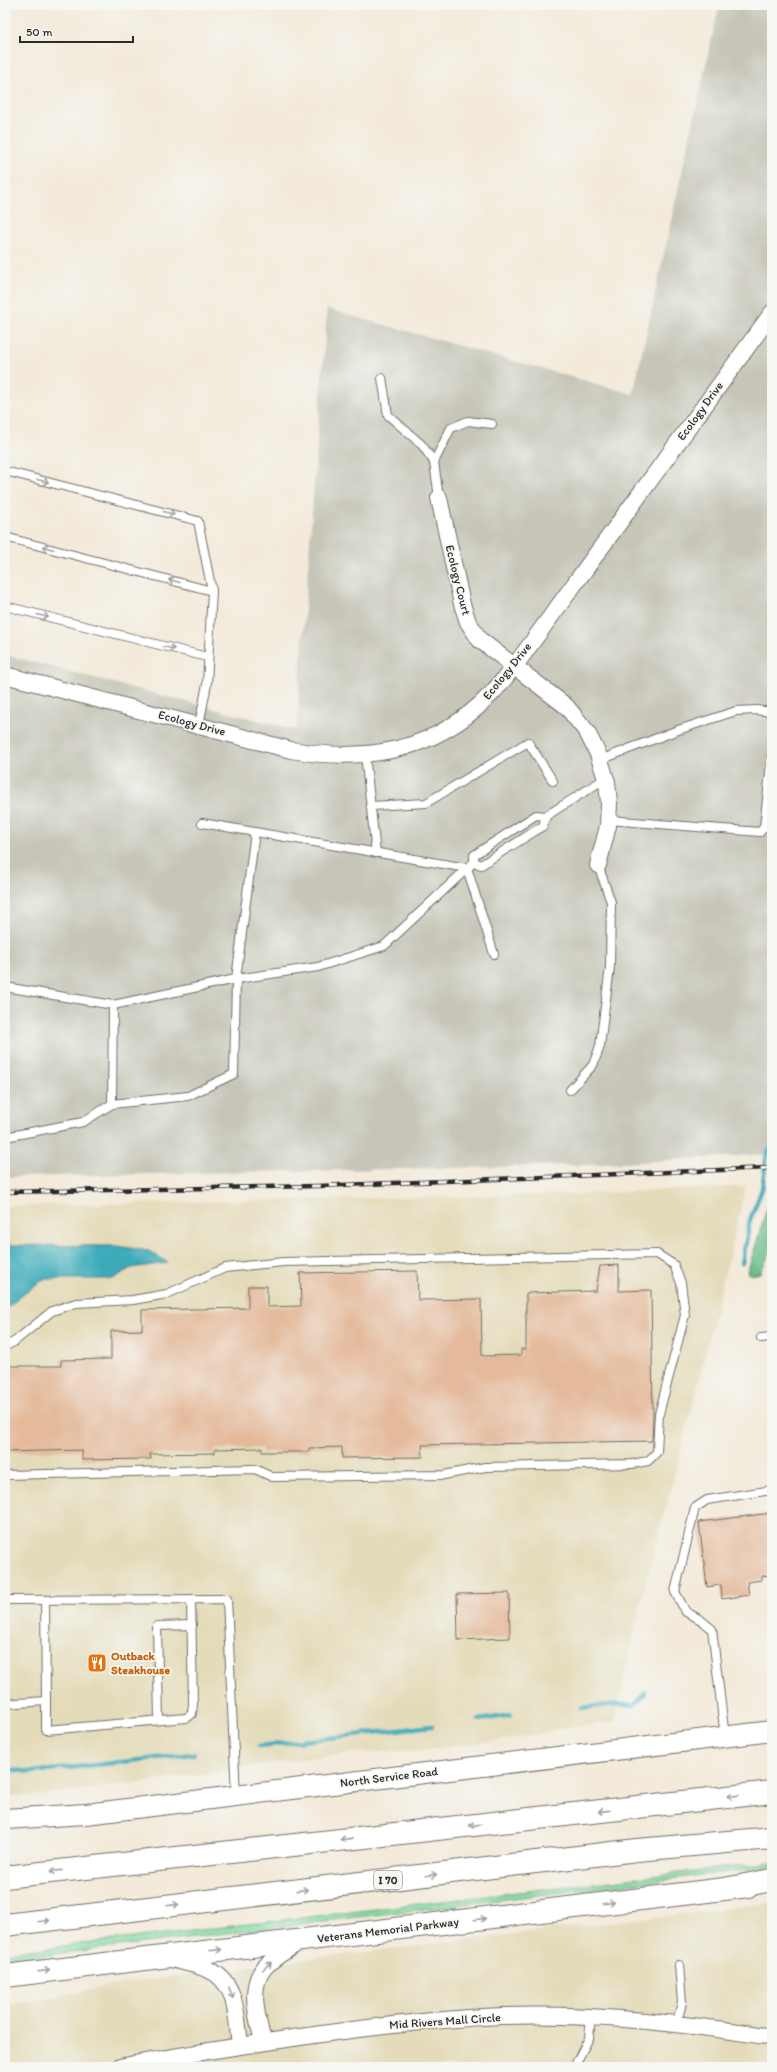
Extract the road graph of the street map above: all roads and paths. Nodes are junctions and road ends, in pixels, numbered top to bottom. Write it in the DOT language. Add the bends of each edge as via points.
graph roads {
  1 [pos="772,314"];
  2 [pos="382,378"];
  3 [pos="492,424"];
  4 [pos="434,462"];
  5 [pos="5,471"];
  6 [pos="439,498"];
  7 [pos="5,537"];
  8 [pos="212,591"];
  9 [pos="5,606"];
  10 [pos="207,657"];
  11 [pos="514,667"];
  12 [pos="5,675"];
  13 [pos="772,712"];
  14 [pos="199,725"];
  15 [pos="772,754"];
  16 [pos="365,755"];
  17 [pos="600,760"];
  18 [pos="606,778"];
  19 [pos="552,781"];
  20 [pos="371,806"];
  21 [pos="546,816"];
  22 [pos="609,820"];
  23 [pos="202,823"];
  24 [pos="255,832"];
  25 [pos="376,853"];
  26 [pos="474,862"];
  27 [pos="598,864"];
  28 [pos="467,868"];
  29 [pos="494,954"];
  30 [pos="236,979"];
  31 [pos="5,988"];
  32 [pos="113,1005"];
  33 [pos="570,1090"];
  34 [pos="112,1104"];
  35 [pos="5,1137"];
  36 [pos="772,1337"];
  37 [pos="761,1338"];
  38 [pos="5,1346"];
  39 [pos="5,1475"];
  40 [pos="772,1490"];
  41 [pos="191,1599"];
  42 [pos="5,1600"];
  43 [pos="45,1600"];
  44 [pos="192,1625"];
  45 [pos="46,1701"];
  46 [pos="5,1704"];
  47 [pos="159,1720"];
  48 [pos="772,1731"];
  49 [pos="725,1736"];
  50 [pos="772,1792"];
  51 [pos="236,1796"];
  52 [pos="5,1819"];
  53 [pos="772,1838"];
  54 [pos="5,1867"];
  55 [pos="32,1873"];
  56 [pos="5,1877"];
  57 [pos="772,1880"];
  58 [pos="772,1884"];
  59 [pos="730,1888"];
  60 [pos="5,1925"];
  61 [pos="302,1940"];
  62 [pos="164,1957"];
  63 [pos="679,1965"];
  64 [pos="5,1976"];
  65 [pos="591,2017"];
  66 [pos="677,2023"];
  67 [pos="772,2036"];
  68 [pos="263,2042"];
  69 [pos="240,2045"];
  70 [pos="120,2067"];
  71 [pos="574,2067"];
  1 -- 11 [label="street, Ecology Drive"];
  2 -- 4 [label="lane" via="388,414 422,444"];
  3 -- 4 [label="lane" via="468,421 451,428"];
  4 -- 6 [label="lane"];
  5 -- 8 [label="lane, one-way" via="198,521"];
  6 -- 11 [label="street, Ecology Court" via="468,622 480,640"];
  8 -- 7 [label="lane, one-way"];
  8 -- 10 [label="lane"];
  9 -- 10 [label="lane, one-way"];
  10 -- 14 [label="lane" via="207,684"];
  11 -- 16 [label="street, Ecology Drive" via="490,695 447,729 421,742"];
  11 -- 17 [label="street, Ecology Court" via="566,706 587,732"];
  12 -- 14 [label="street, Ecology Drive"];
  13 -- 17 [label="lane" via="736,711"];
  14 -- 16 [label="street, Ecology Drive" via="291,750 338,756"];
  15 -- 22 [label="lane" via="764,827 760,832"];
  16 -- 20 [label="lane"];
  17 -- 18 [label="street, Ecology Court"];
  18 -- 21 [label="lane"];
  18 -- 22 [label="street, Ecology Court"];
  19 -- 20 [label="lane" via="528,742 426,803"];
  20 -- 25 [label="lane"];
  21 -- 26 [label="lane" via="536,815 474,855"];
  21 -- 26 [label="lane" via="543,826 481,865"];
  22 -- 27 [label="street, Ecology Court"];
  23 -- 24 [label="lane"];
  24 -- 25 [label="lane"];
  24 -- 30 [label="lane"];
  25 -- 28 [label="lane"];
  26 -- 28 [label="lane"];
  27 -- 33 [label="lane" via="611,902 610,967 600,1046 593,1065"];
  28 -- 29 [label="lane"];
  28 -- 30 [label="lane" via="384,946 318,967"];
  30 -- 32 [label="lane"];
  30 -- 34 [label="lane" via="234,1074 188,1096"];
  31 -- 32 [label="lane"];
  32 -- 34 [label="lane"];
  34 -- 35 [label="lane" via="83,1122"];
  36 -- 37 [label="lane"];
  38 -- 39 [label="lane" via="14,1342 52,1311 76,1303 133,1300 167,1294 225,1268 284,1262 657,1254 674,1265 681,1283 685,1315 660,1414 657,1452 648,1461 632,1464 485,1467 444,1475 272,1477 256,1469"];
  40 -- 49 [label="lane" via="707,1500 695,1508 674,1592 686,1612 712,1629"];
  41 -- 43 [label="lane"];
  41 -- 44 [label="lane"];
  41 -- 51 [label="lane" via="227,1599"];
  42 -- 43 [label="lane"];
  43 -- 45 [label="lane"];
  44 -- 47 [label="lane" via="192,1714 186,1718"];
  44 -- 47 [label="lane" via="157,1626"];
  45 -- 46 [label="lane"];
  45 -- 47 [label="lane" via="46,1730"];
  48 -- 49 [label="street, North Service Road"];
  49 -- 51 [label="street, North Service Road"];
  50 -- 55 [label="main road, one-way"];
  51 -- 52 [label="street, North Service Road" via="86,1814"];
  60 -- 53 [label="main road, I 70, one-way" via="636,1850"];
  54 -- 55 [label="main road"];
  55 -- 56 [label="main road"];
  57 -- 59 [label="main road"];
  58 -- 59 [label="main road, Veterans Memorial Parkway"];
  61 -- 59 [label="main road, Veterans Memorial Parkway, one-way"];
  62 -- 61 [label="main road, Veterans Memorial Parkway, one-way"];
  68 -- 61 [label="street, one-way" via="255,1987 266,1966"];
  64 -- 62 [label="main road, Veterans Memorial Parkway, one-way"];
  62 -- 69 [label="street, one-way" via="208,1969 224,1979 232,1993"];
  63 -- 66 [label="lane" via="682,2002"];
  65 -- 66 [label="street, Mid Rivers Mall Circle"];
  65 -- 68 [label="street, Mid Rivers Mall Circle" via="504,2016 433,2021"];
  65 -- 71 [label="lane" via="589,2038"];
  66 -- 67 [label="street, Mid Rivers Mall Circle"];
  68 -- 69 [label="street, Mid Rivers Mall Circle"];
  69 -- 70 [label="street, Mid Rivers Mall Circle"];
}
